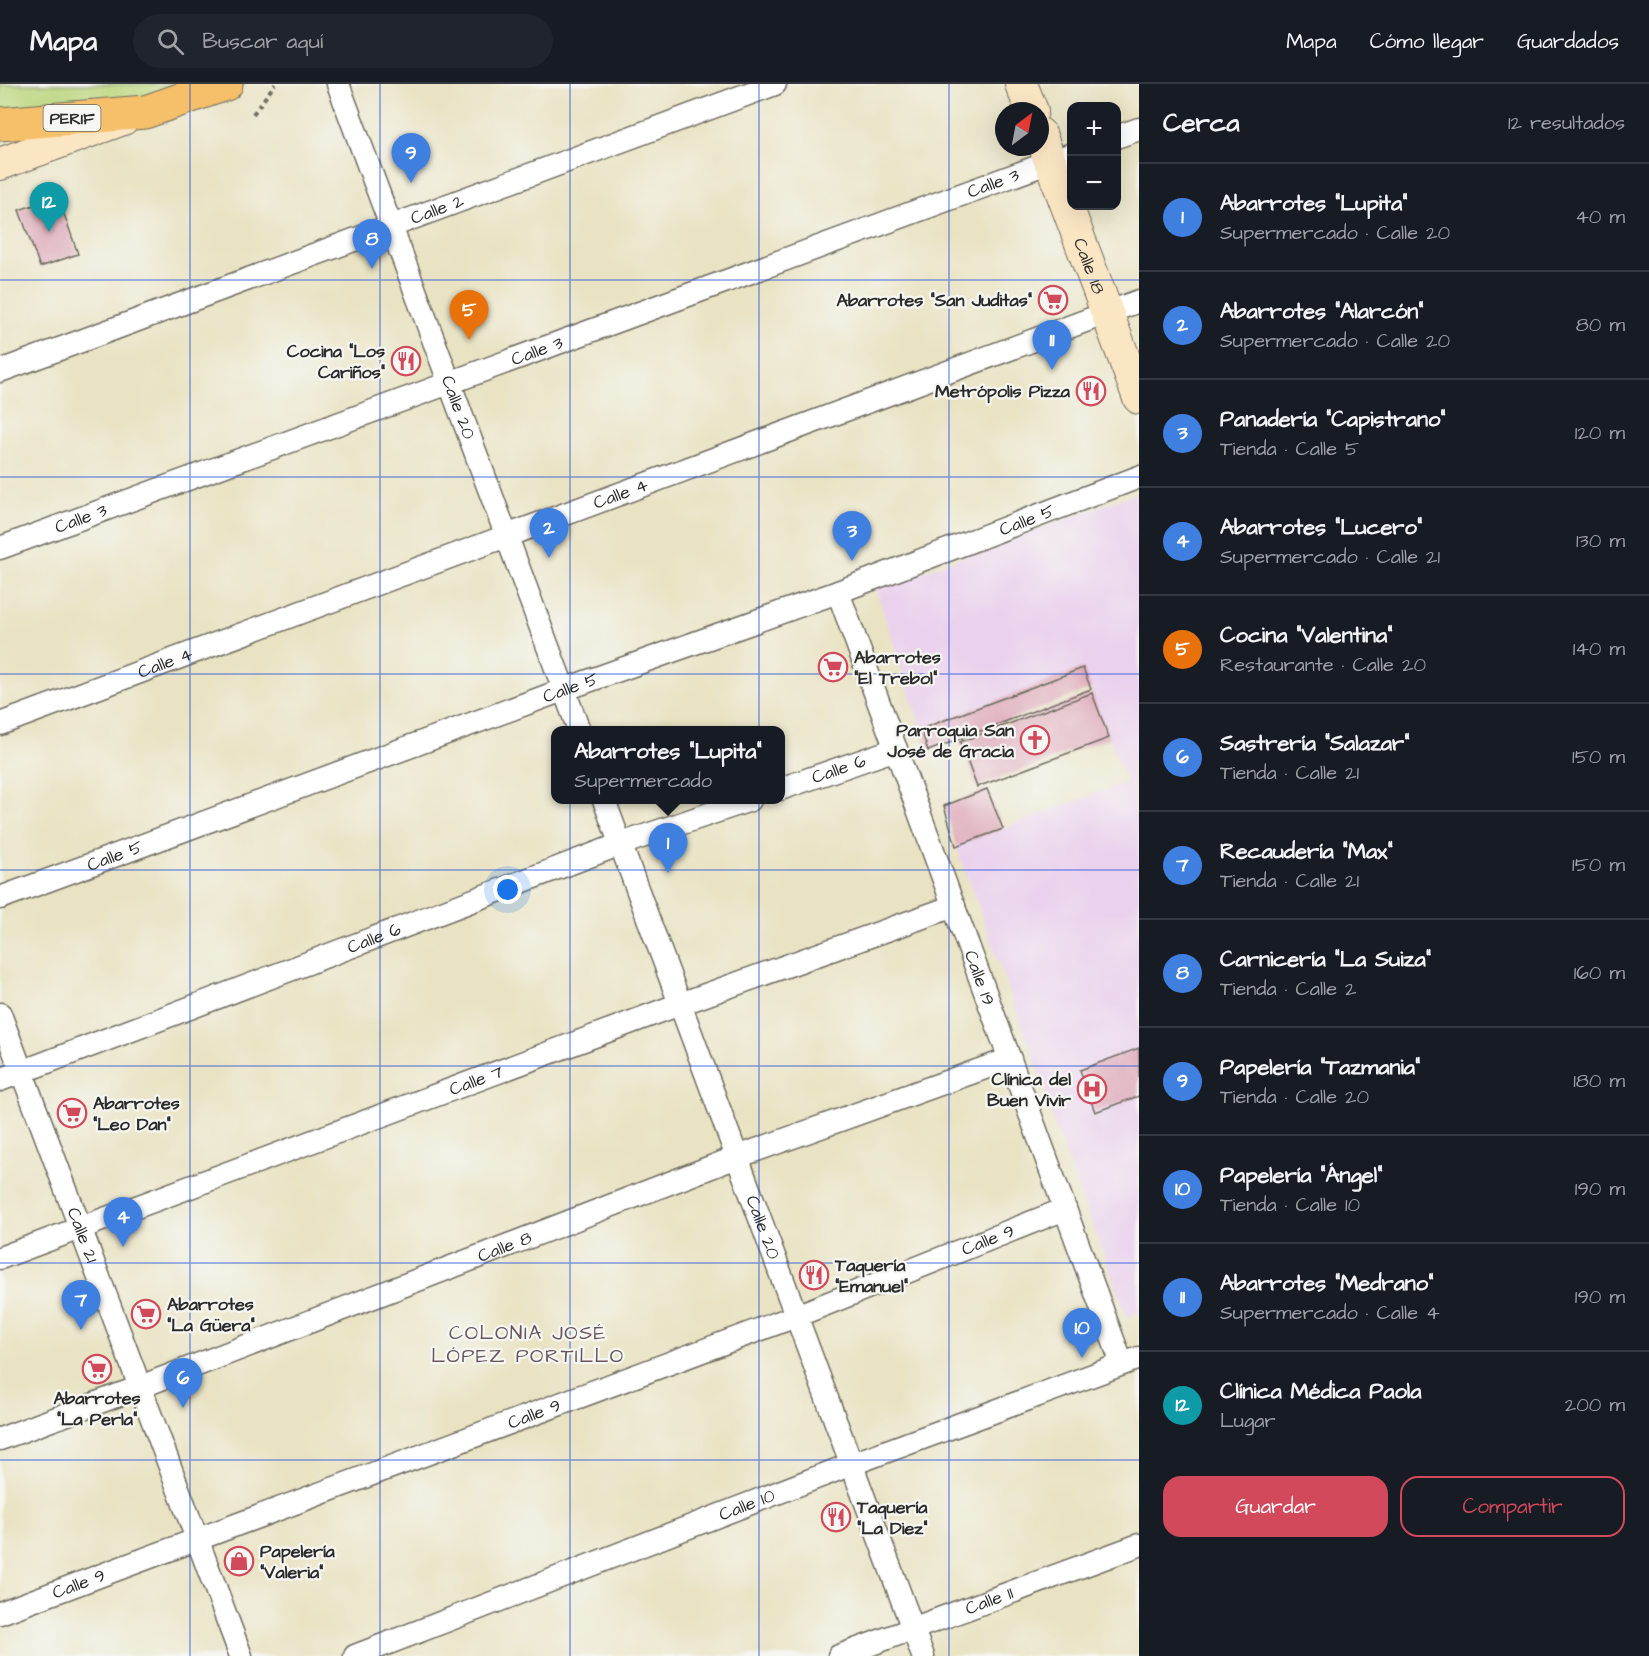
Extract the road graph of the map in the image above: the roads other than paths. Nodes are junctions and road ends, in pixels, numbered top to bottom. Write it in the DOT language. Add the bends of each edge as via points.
graph roads {
  1 [pos="226,84"];
  2 [pos="338,84"];
  3 [pos="775,84"];
  4 [pos="1022,84"];
  5 [pos="1029,102"];
  6 [pos="145,112"];
  7 [pos="0,124"];
  8 [pos="1139,129"];
  9 [pos="1121,135"];
  10 [pos="1054,150"];
  11 [pos="0,164"];
  12 [pos="391,226"];
  13 [pos="1139,301"];
  14 [pos="1107,313"];
  15 [pos="0,371"];
  16 [pos="449,383"];
  17 [pos="1139,398"];
  18 [pos="1139,477"];
  19 [pos="506,536"];
  20 [pos="0,548"];
  21 [pos="838,592"];
  22 [pos="563,690"];
  23 [pos="0,724"];
  24 [pos="577,726"];
  25 [pos="896,749"];
  26 [pos="785,787"];
  27 [pos="606,804"];
  28 [pos="738,804"];
  29 [pos="621,844"];
  30 [pos="0,898"];
  31 [pos="954,906"];
  32 [pos="680,1004"];
  33 [pos="0,1014"];
  34 [pos="1010,1059"];
  35 [pos="22,1072"];
  36 [pos="0,1080"];
  37 [pos="737,1157"];
  38 [pos="1065,1209"];
  39 [pos="80,1228"];
  40 [pos="0,1258"];
  41 [pos="796,1316"];
  42 [pos="1130,1361"];
  43 [pos="140,1387"];
  44 [pos="0,1439"];
  45 [pos="852,1464"];
  46 [pos="197,1540"];
  47 [pos="1139,1545"];
  48 [pos="0,1613"];
  49 [pos="913,1629"];
  50 [pos="241,1656"];
  51 [pos="355,1656"];
  52 [pos="839,1656"];
  53 [pos="923,1656"];
  1 -- 6 [label="highway, PERIF"];
  2 -- 12 [label="street, Calle 20"];
  3 -- 12 [label="street, Calle 2"];
  4 -- 5 [label="street"];
  6 -- 7 [label="highway, PERIF"];
  6 -- 11 [label="street, PERIF"];
  8 -- 9 [label="street"];
  10 -- 14 [label="street, Calle 18"];
  10 -- 16 [label="street, Calle 3"];
  12 -- 15 [label="street, Calle 2"];
  12 -- 16 [label="street, Calle 20"];
  13 -- 14 [label="street, Calle 4"];
  14 -- 17 [label="street, Calle 18"];
  14 -- 19 [label="street, Calle 4"];
  16 -- 19 [label="street, Calle 20"];
  16 -- 20 [label="street, Calle 3"];
  18 -- 21 [label="street, Calle 5"];
  19 -- 22 [label="street, Calle 20"];
  19 -- 23 [label="street, Calle 4"];
  21 -- 22 [label="street, Calle 5"];
  21 -- 25 [label="street, Calle 19"];
  22 -- 24 [label="street, Calle 20"];
  22 -- 30 [label="street, Calle 5"];
  25 -- 26 [label="street, Calle 6"];
  25 -- 31 [label="street, Calle 19"];
  27 -- 29 [label="street, Calle 20"];
  28 -- 29 [label="street, Calle 6"];
  29 -- 32 [label="street, Calle 20"];
  29 -- 35 [label="street, Calle 6"];
  31 -- 32 [label="street, Calle 7"];
  31 -- 34 [label="street, Calle 19"];
  32 -- 37 [label="street, Calle 20"];
  32 -- 39 [label="street, Calle 7"];
  33 -- 35 [label="street, Calle 21"];
  34 -- 37 [label="street, Calle 8"];
  34 -- 38 [label="street, Calle 19"];
  35 -- 36 [label="street, Calle 6"];
  35 -- 39 [label="street, Calle 21"];
  37 -- 41 [label="street, Calle 20"];
  37 -- 43 [label="street, Calle 8"];
  38 -- 41 [label="street, Calle 9"];
  38 -- 42 [label="street, Calle 19"];
  39 -- 40 [label="street, Calle 7"];
  39 -- 43 [label="street, Calle 21"];
  41 -- 45 [label="street, Calle 20"];
  41 -- 46 [label="street, Calle 9"];
  42 -- 45 [label="street, Calle 10"];
  43 -- 44 [label="street, Calle 8"];
  43 -- 46 [label="street, Calle 21"];
  45 -- 49 [label="street, Calle 20"];
  45 -- 51 [label="street, Calle 10"];
  46 -- 48 [label="street, Calle 9"];
  46 -- 50 [label="street, Calle 21"];
  47 -- 49 [label="street, Calle 11"];
  49 -- 52 [label="street, Calle 11"];
  49 -- 53 [label="street, Calle 20"];
}
